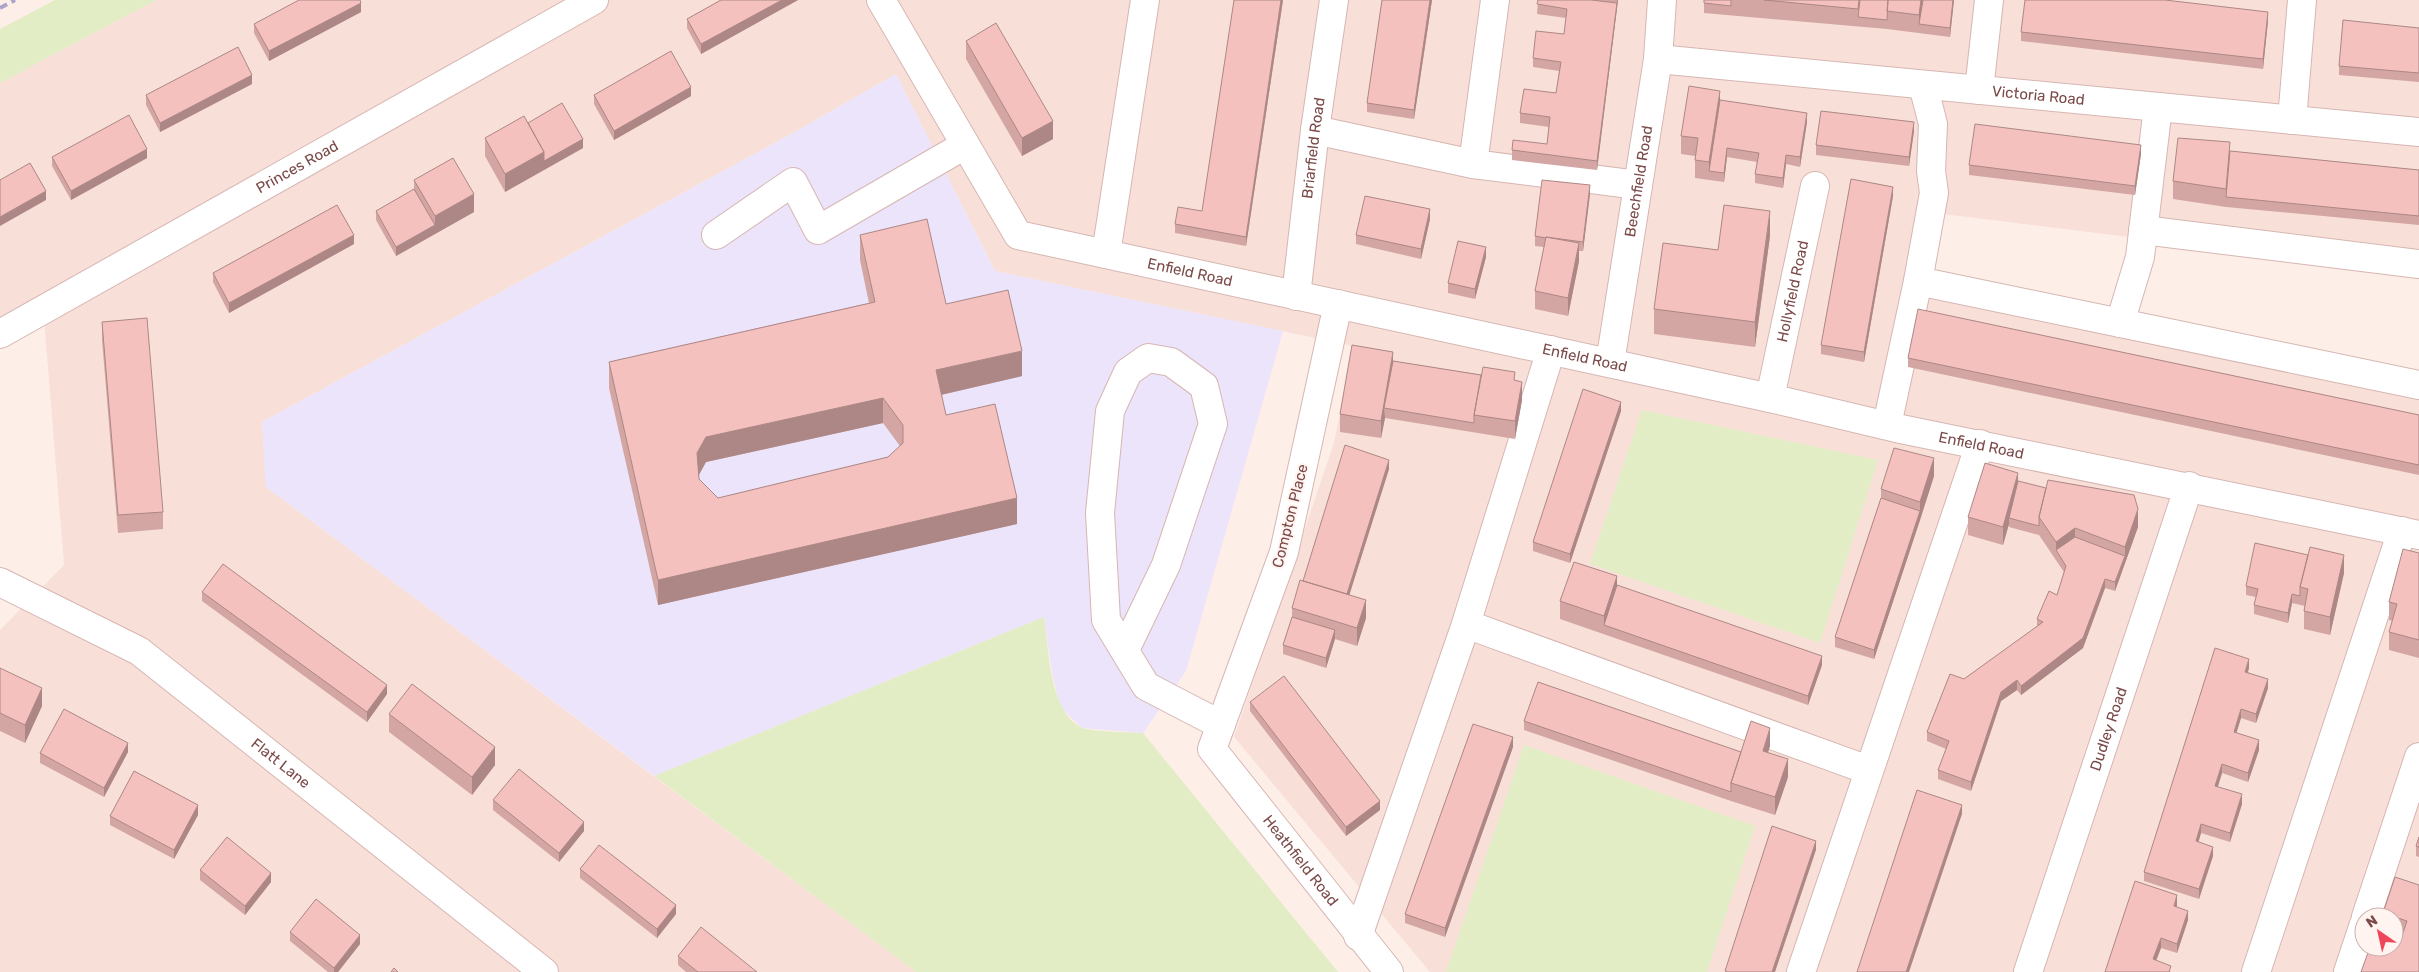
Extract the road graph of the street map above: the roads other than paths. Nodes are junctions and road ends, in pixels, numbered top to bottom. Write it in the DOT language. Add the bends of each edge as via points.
graph roads {
  1 [pos="594,0"];
  2 [pos="881,0"];
  3 [pos="1145,0"];
  4 [pos="1334,0"];
  5 [pos="1495,0"];
  6 [pos="1662,0"];
  7 [pos="1990,0"];
  8 [pos="2302,0"];
  9 [pos="1658,59"];
  10 [pos="1923,85"];
  11 [pos="1979,90"];
  12 [pos="2158,107"];
  13 [pos="2292,120"];
  14 [pos="1315,130"];
  15 [pos="2419,132"];
  16 [pos="965,145"];
  17 [pos="1473,164"];
  18 [pos="1638,185"];
  19 [pos="1815,186"];
  20 [pos="2143,230"];
  21 [pos="716,235"];
  22 [pos="1106,254"];
  23 [pos="2419,264"];
  24 [pos="1918,281"];
  25 [pos="1296,296"];
  26 [pos="1338,304"];
  27 [pos="2120,323"];
  28 [pos="0,334"];
  29 [pos="1551,350"];
  30 [pos="1610,363"];
  31 [pos="2419,386"];
  32 [pos="1770,398"];
  33 [pos="1887,425"];
  34 [pos="1980,444"];
  35 [pos="2189,486"];
  36 [pos="2410,533"];
  37 [pos="0,582"];
  38 [pos="1466,624"];
  39 [pos="1125,650"];
  40 [pos="1217,737"];
  41 [pos="2419,757"];
  42 [pos="1868,770"];
  43 [pos="2369,907"];
  44 [pos="1358,936"];
  45 [pos="2354,954"];
  46 [pos="544,972"];
  47 [pos="1389,972"];
  48 [pos="1801,972"];
  49 [pos="2028,972"];
  50 [pos="2256,972"];
  51 [pos="2348,972"];
  1 -- 28 [label="street, Princes Road"];
  2 -- 16 [label="street, Enfield Road"];
  3 -- 22 [label="street"];
  4 -- 14 [label="street, Briarfield Road"];
  5 -- 17 [label="street"];
  6 -- 9 [label="street, Beechfield Road"];
  7 -- 11 [label="street"];
  8 -- 13 [label="street"];
  9 -- 10 [label="street, Victoria Road"];
  9 -- 18 [label="street, Beechfield Road"];
  10 -- 11 [label="street, Victoria Road"];
  10 -- 24 [label="street" via="1933,124 1931,171 1934,193"];
  11 -- 12 [label="street, Victoria Road"];
  12 -- 13 [label="street, Victoria Road"];
  12 -- 20 [label="street"];
  13 -- 15 [label="street, Victoria Road"];
  14 -- 17 [label="street"];
  14 -- 25 [label="street, Briarfield Road"];
  16 -- 21 [label="street" via="818,230 793,182"];
  16 -- 22 [label="street, Enfield Road" via="1018,235"];
  17 -- 18 [label="street"];
  18 -- 30 [label="street, Beechfield Road"];
  19 -- 32 [label="street, Hollyfield Road"];
  20 -- 23 [label="street"];
  20 -- 27 [label="street" via="2140,257"];
  22 -- 25 [label="street, Enfield Road"];
  24 -- 27 [label="street"];
  24 -- 33 [label="street"];
  25 -- 26 [label="street, Enfield Road"];
  26 -- 29 [label="street, Enfield Road"];
  26 -- 40 [label="street, Compton Place" via="1284,552"];
  27 -- 31 [label="street"];
  29 -- 30 [label="street, Enfield Road"];
  29 -- 38 [label="street"];
  30 -- 32 [label="street, Enfield Road"];
  32 -- 33 [label="street, Enfield Road"];
  33 -- 34 [label="street, Enfield Road"];
  34 -- 35 [label="street, Enfield Road"];
  34 -- 42 [label="street"];
  35 -- 36 [label="street, Enfield Road"];
  35 -- 49 [label="street, Dudley Road"];
  36 -- 50 [label="street"];
  37 -- 46 [label="street, Flatt Lane" via="139,651"];
  38 -- 42 [label="street"];
  38 -- 44 [label="street"];
  39 -- 39 [label="street" via="1106,620 1100,513 1110,411 1128,372 1148,358 1171,362 1204,386 1212,424 1166,564"];
  39 -- 40 [label="street" via="1146,686"];
  40 -- 44 [label="street, Heathfield Road"];
  41 -- 43 [label="street"];
  42 -- 48 [label="street"];
  44 -- 47 [label="street, Heathfield Road"];
  45 -- 51 [label="street"];
}
